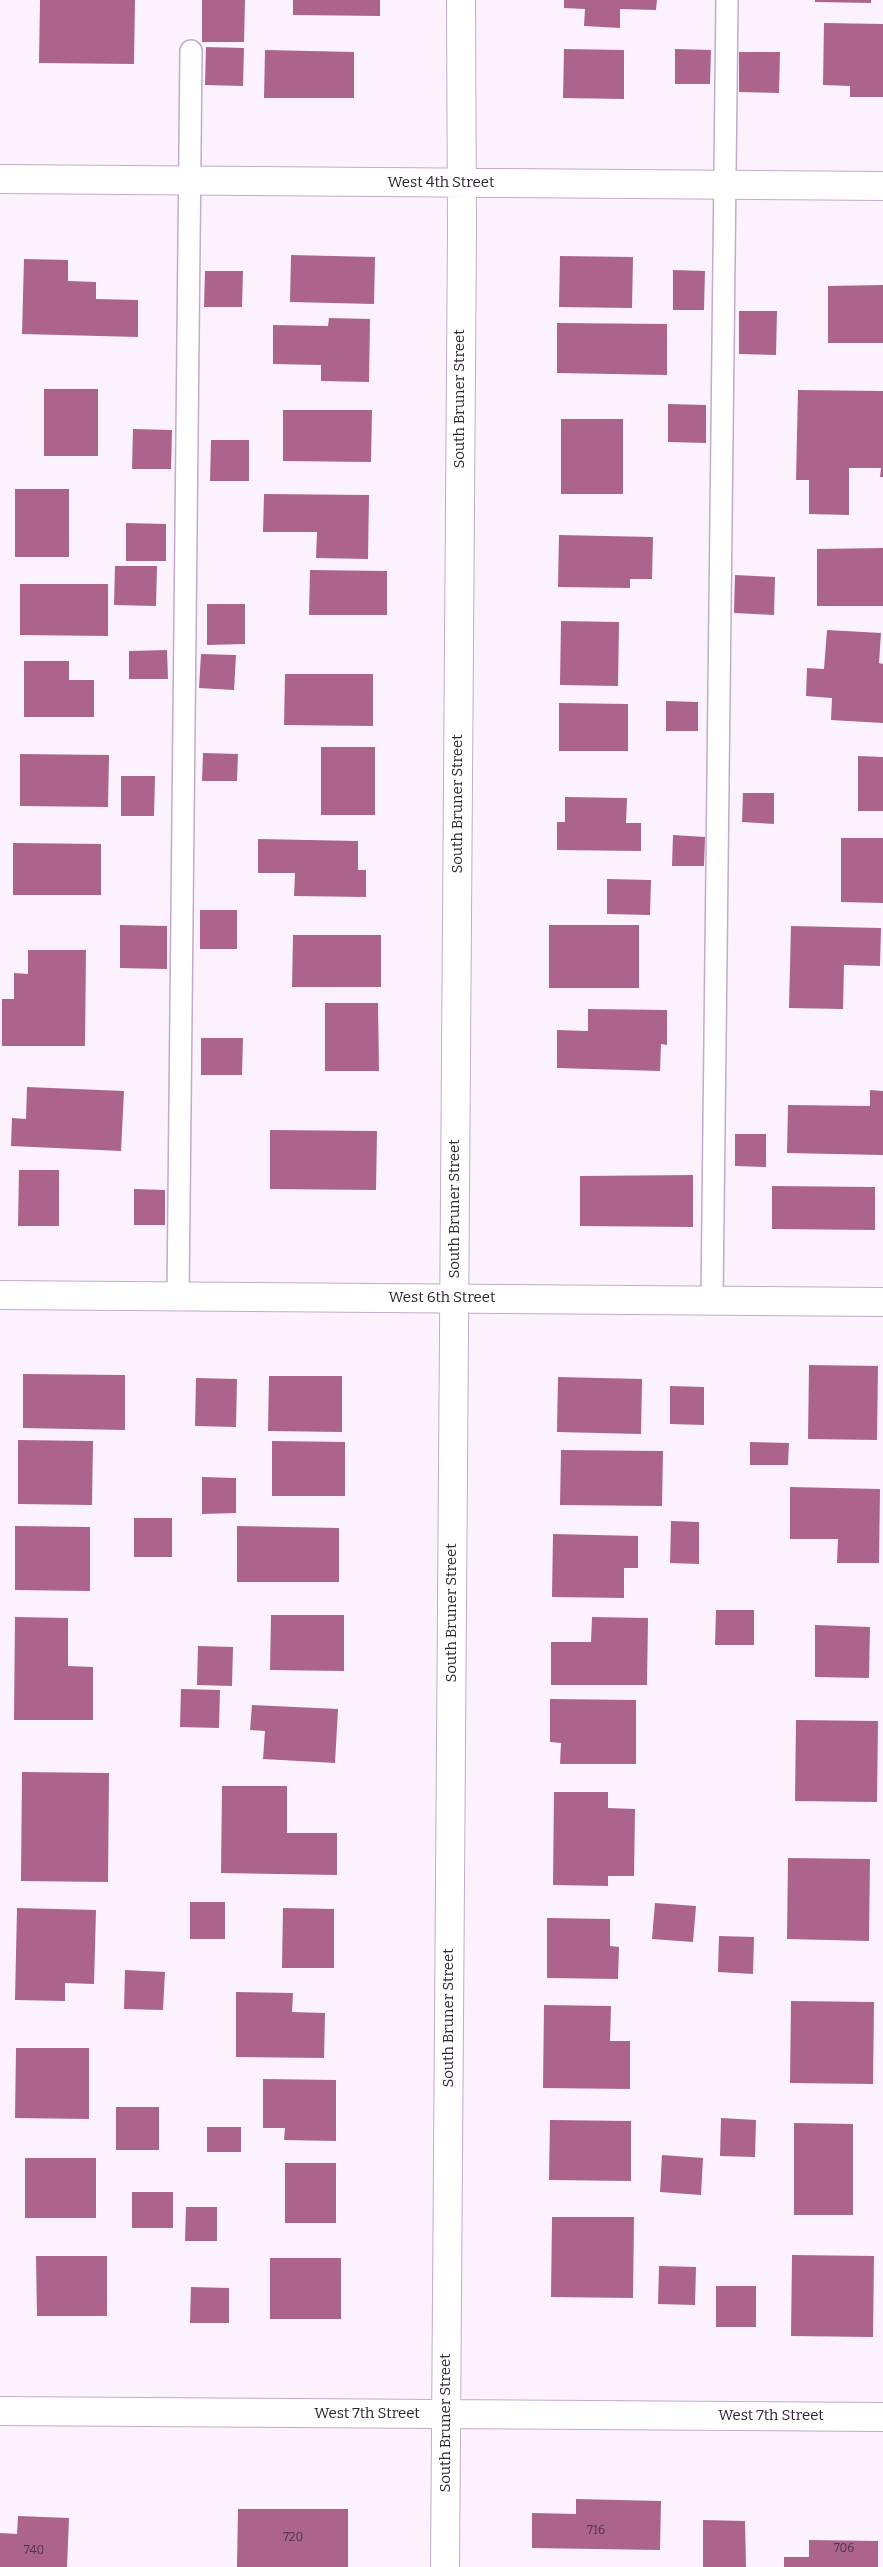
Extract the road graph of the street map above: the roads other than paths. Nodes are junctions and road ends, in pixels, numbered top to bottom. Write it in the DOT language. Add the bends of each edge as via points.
graph roads {
  1 [pos="461,0"];
  2 [pos="727,0"];
  3 [pos="191,52"];
  4 [pos="0,179"];
  5 [pos="190,181"];
  6 [pos="462,183"];
  7 [pos="725,185"];
  8 [pos="883,186"];
  9 [pos="0,1295"];
  10 [pos="178,1297"];
  11 [pos="454,1298"];
  12 [pos="712,1300"];
  13 [pos="883,1302"];
  14 [pos="0,2411"];
  15 [pos="446,2414"];
  16 [pos="883,2417"];
  17 [pos="446,2567"];
  1 -- 6 [label="street, South Bruner Street"];
  2 -- 7 [label="lane"];
  3 -- 5 [label="lane"];
  4 -- 5 [label="street, West 4th Street"];
  5 -- 6 [label="street, West 4th Street"];
  5 -- 10 [label="lane"];
  6 -- 7 [label="street, West 4th Street"];
  6 -- 11 [label="street, South Bruner Street"];
  7 -- 8 [label="street, West 4th Street"];
  7 -- 12 [label="lane"];
  9 -- 10 [label="street, West 6th Street"];
  10 -- 11 [label="street, West 6th Street"];
  11 -- 12 [label="street, West 6th Street"];
  11 -- 15 [label="street, South Bruner Street"];
  12 -- 13 [label="street, West 6th Street"];
  14 -- 15 [label="street, West 7th Street"];
  15 -- 16 [label="street, West 7th Street"];
  15 -- 17 [label="street, South Bruner Street"];
}
